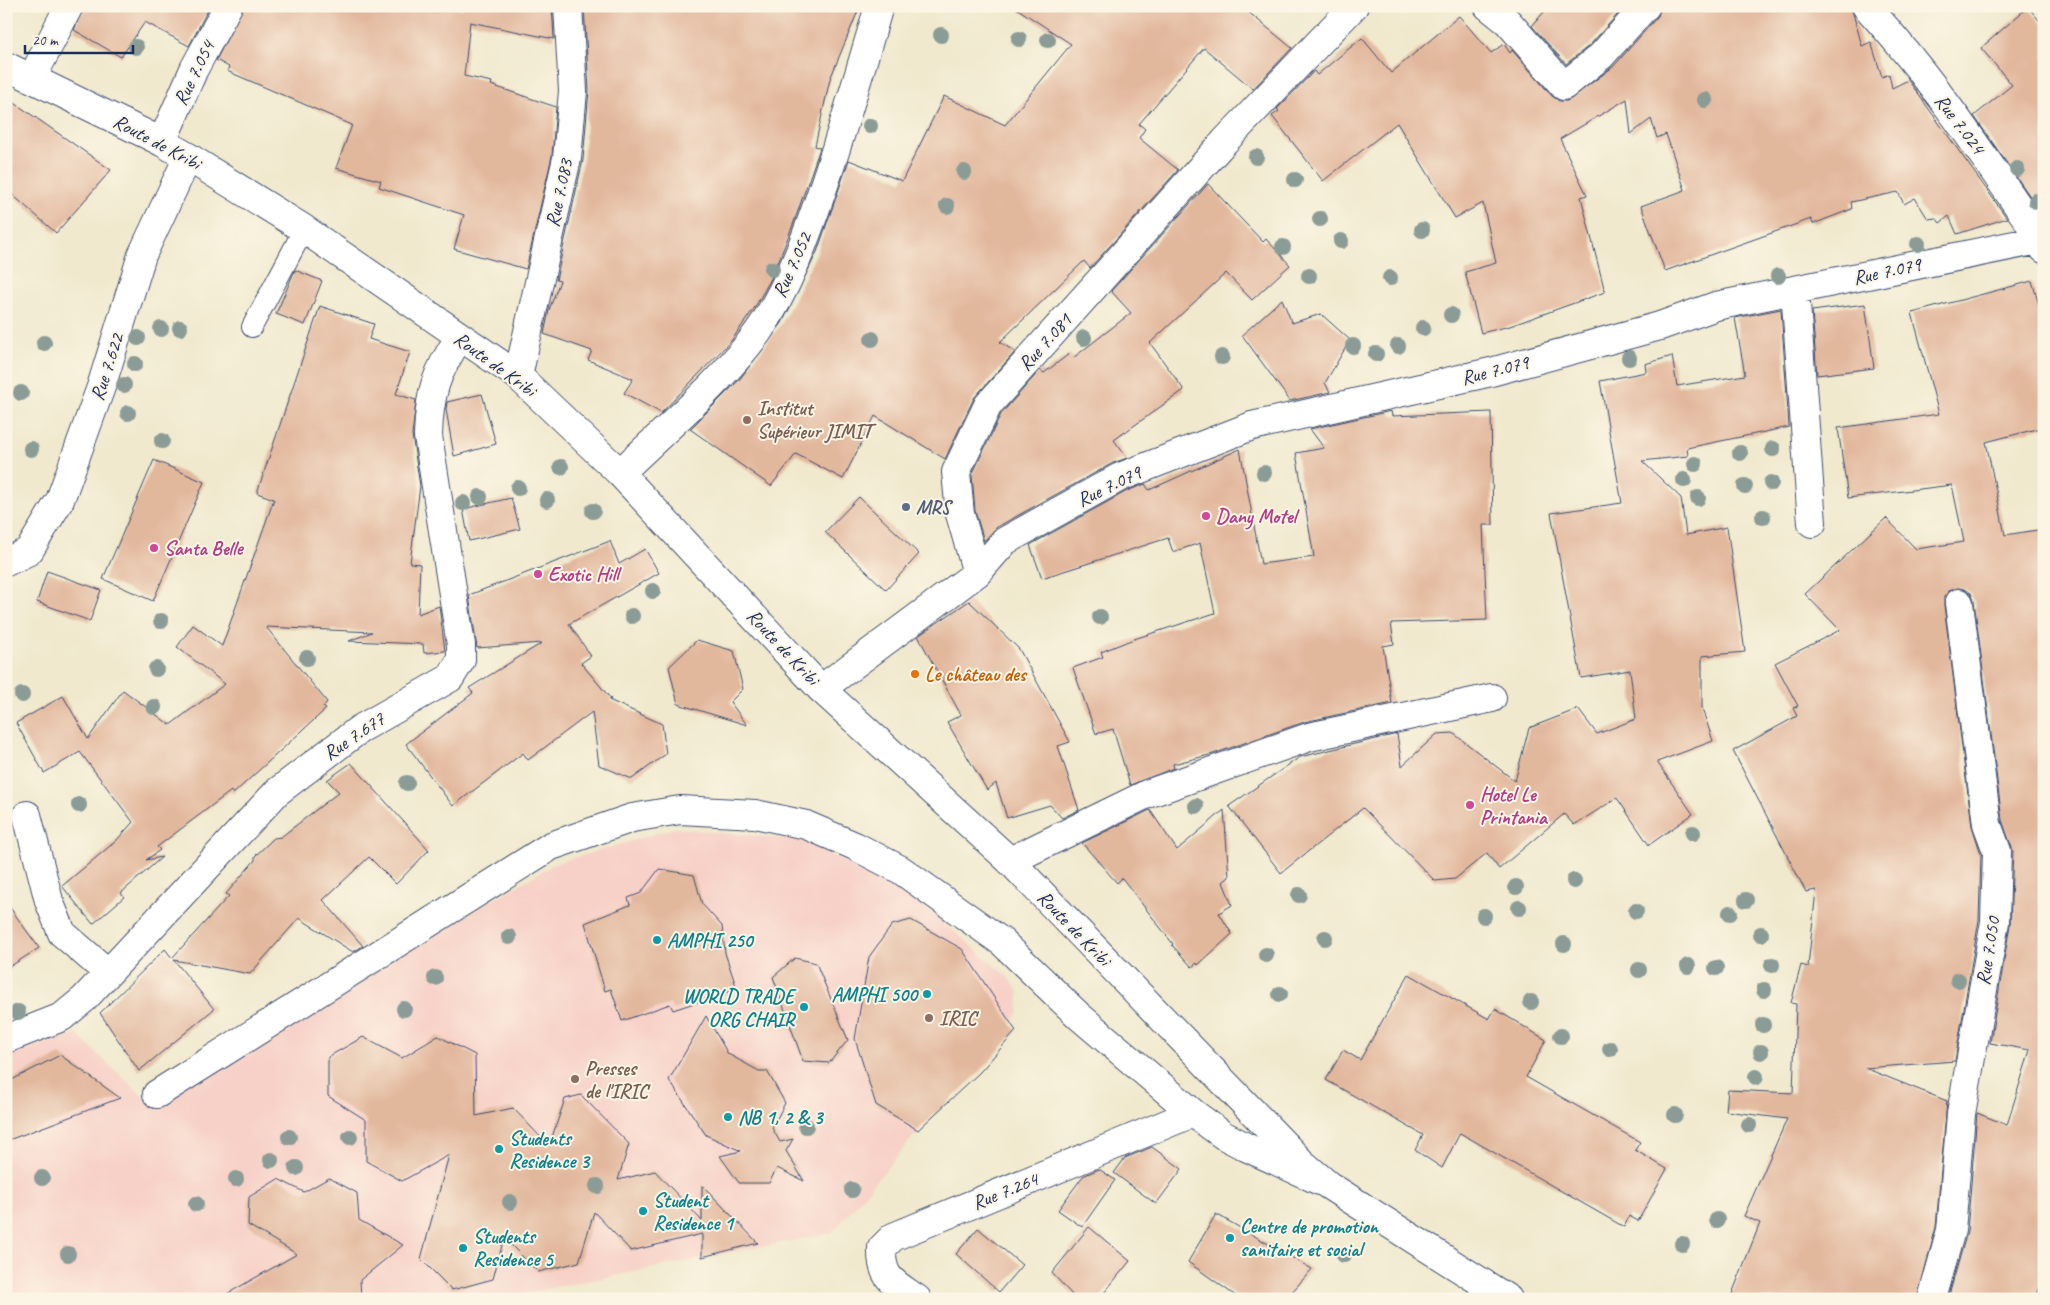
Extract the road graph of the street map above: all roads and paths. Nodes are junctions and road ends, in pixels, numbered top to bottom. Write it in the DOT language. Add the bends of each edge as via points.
graph roads {
  1 [pos="69,6"];
  2 [pos="228,6"];
  3 [pos="568,6"];
  4 [pos="879,6"];
  5 [pos="1354,6"];
  6 [pos="1488,6"];
  7 [pos="1646,6"];
  8 [pos="1866,6"];
  9 [pos="6,66"];
  10 [pos="32,78"];
  11 [pos="162,142"];
  12 [pos="188,157"];
  13 [pos="304,229"];
  14 [pos="2043,243"];
  15 [pos="1795,290"];
  16 [pos="252,327"];
  17 [pos="460,337"];
  18 [pos="518,376"];
  19 [pos="620,473"];
  20 [pos="1812,523"];
  21 [pos="6,562"];
  22 [pos="977,573"];
  23 [pos="1959,603"];
  24 [pos="821,689"];
  25 [pos="1492,698"];
  26 [pos="27,815"];
  27 [pos="1010,861"];
  28 [pos="107,972"];
  29 [pos="6,1039"];
  30 [pos="157,1094"];
  31 [pos="1193,1113"];
  32 [pos="1328,1184"];
  33 [pos="917,1299"];
  34 [pos="1508,1299"];
  35 [pos="1932,1299"];
  1 -- 10 [label="street"];
  2 -- 11 [label="street, Rue 7.054" via="194,69"];
  3 -- 18 [label="street, Rue 7.083" via="572,91 567,158"];
  4 -- 19 [label="street, Rue 7.052" via="838,144 804,242 782,292 757,332 716,379"];
  5 -- 22 [label="street, Rue 7.081" via="1226,141 988,405 956,472 960,514"];
  6 -- 7 [label="street" via="1508,22 1564,86 1601,56"];
  8 -- 14 [label="street, Rue 7.024" via="1900,43 1975,142"];
  9 -- 10 [label="street, Route de Kribi"];
  10 -- 11 [label="street, Route de Kribi"];
  11 -- 12 [label="street, Route de Kribi"];
  12 -- 13 [label="street, Route de Kribi"];
  12 -- 21 [label="street, Rue 7.622" via="142,255 101,387 60,500 29,551"];
  13 -- 16 [label="lane"];
  13 -- 17 [label="street, Route de Kribi"];
  14 -- 15 [label="street, Rue 7.079"];
  15 -- 20 [label="street"];
  15 -- 22 [label="street, Rue 7.079" via="1716,306 1660,326 1492,372 1252,426 1120,478 1006,542"];
  17 -- 18 [label="street, Route de Kribi"];
  17 -- 28 [label="street, Rue 7.677" via="435,380 429,405 428,436 461,660 450,678 360,729 277,792"];
  18 -- 19 [label="street, Route de Kribi"];
  19 -- 24 [label="street, Route de Kribi"];
  22 -- 24 [label="street"];
  23 -- 35 [label="street, Rue 7.050" via="1987,824 1997,851 1995,922 1961,1114 1951,1230"];
  24 -- 27 [label="street, Route de Kribi"];
  25 -- 27 [label="street" via="1309,737 1147,794"];
  26 -- 28 [label="street" via="49,901 62,933"];
  27 -- 32 [label="street, Route de Kribi" via="1302,1163"];
  28 -- 29 [label="street, Rue 7.677" via="84,999 62,1017"];
  30 -- 31 [label="street" via="551,846 632,818 680,810 755,814 806,825 901,870 1002,942 1079,1016"];
  31 -- 32 [label="street" via="1223,1135"];
  31 -- 33 [label="street, Rue 7.264" via="893,1237 882,1248 881,1263 886,1278"];
  32 -- 34 [label="street, Route de Kribi"];
}
